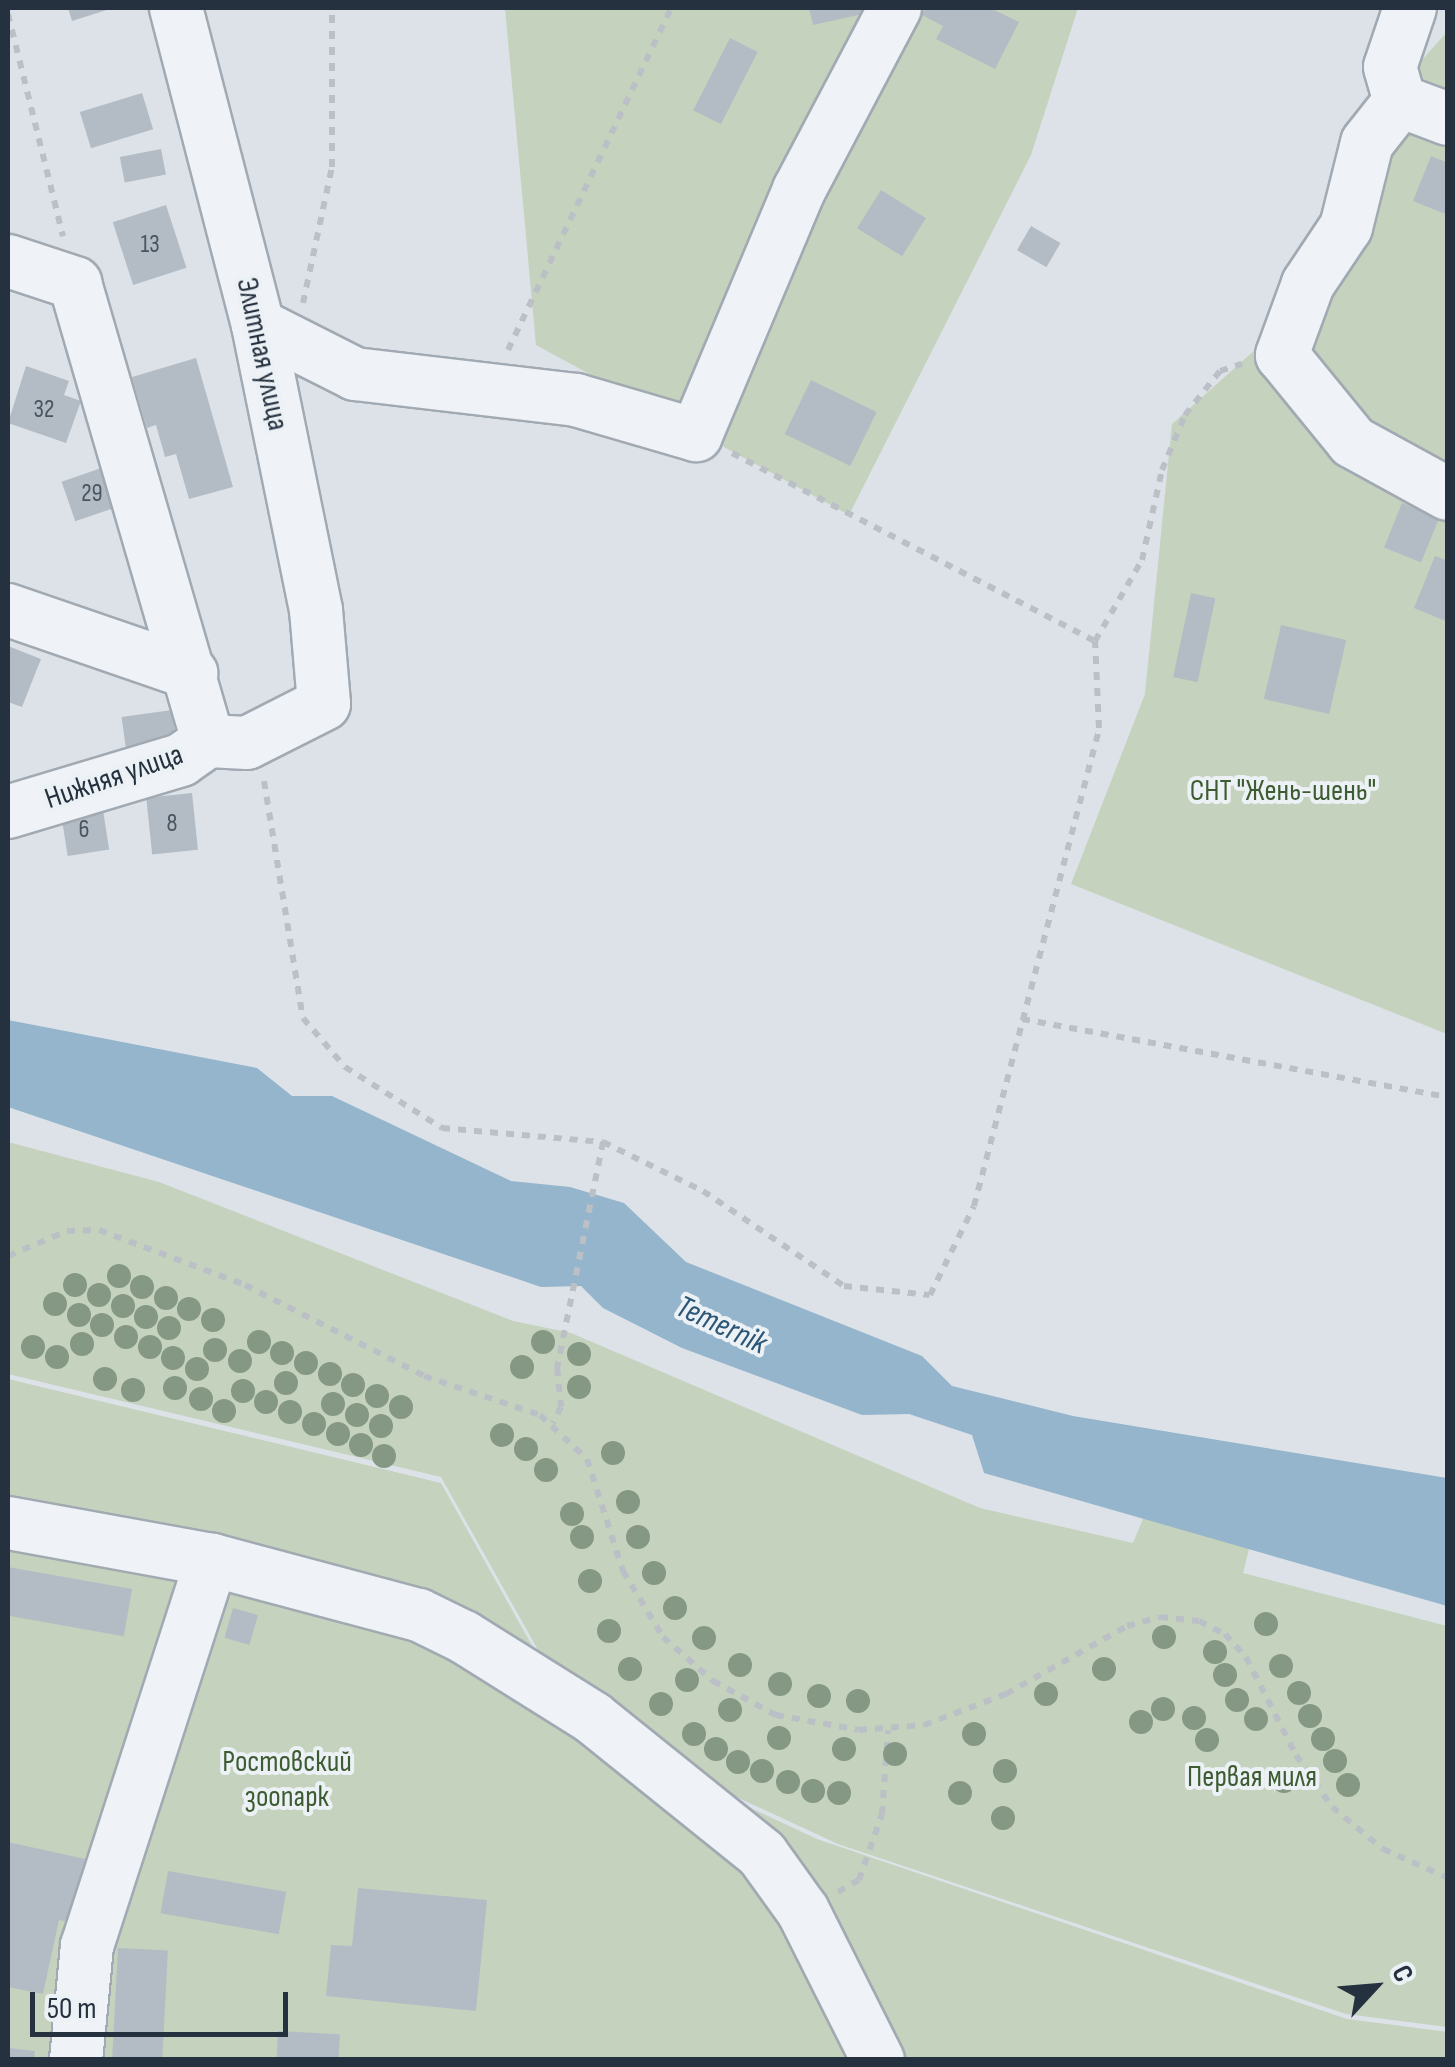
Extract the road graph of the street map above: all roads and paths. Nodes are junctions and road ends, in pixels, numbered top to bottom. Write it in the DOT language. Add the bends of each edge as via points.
graph roads {
  1 [pos="176,8"];
  2 [pos="332,8"];
  3 [pos="671,8"];
  4 [pos="895,8"];
  5 [pos="1410,8"];
  6 [pos="8,14"];
  7 [pos="1424,110"];
  8 [pos="8,261"];
  9 [pos="75,282"];
  10 [pos="276,332"];
  11 [pos="1282,354"];
  12 [pos="489,390"];
  13 [pos="696,434"];
  14 [pos="1448,494"];
  15 [pos="8,610"];
  16 [pos="1095,641"];
  17 [pos="191,672"];
  18 [pos="228,742"];
  19 [pos="8,812"];
  20 [pos="1022,1020"];
  21 [pos="1448,1098"];
  22 [pos="602,1142"];
  23 [pos="8,1256"];
  24 [pos="554,1423"];
  25 [pos="8,1523"];
  26 [pos="212,1560"];
  27 [pos="888,1730"];
  28 [pos="1448,1878"];
  29 [pos="803,1911"];
  30 [pos="76,2060"];
  31 [pos="878,2060"];
  1 -- 10 [label="street, Элитная улица"];
  2 -- 10 [label="path" via="332,167"];
  3 -- 12 [label="path"];
  4 -- 13 [label="street" via="799,190"];
  5 -- 7 [label="street" via="1390,67"];
  6 -- 9 [label="path"];
  7 -- 11 [label="street" via="1368,143 1346,227 1308,284"];
  8 -- 9 [label="street"];
  9 -- 17 [label="street, Нижняя улица"];
  10 -- 12 [label="street" via="354,374"];
  10 -- 18 [label="street, Элитная улица" via="324,704"];
  11 -- 14 [label="street" via="1353,442"];
  11 -- 16 [label="path" via="1220,371 1185,416 1162,470 1142,560"];
  12 -- 13 [label="street" via="576,400"];
  13 -- 16 [label="path"];
  15 -- 17 [label="street"];
  16 -- 20 [label="path" via="1099,728"];
  17 -- 18 [label="street, Нижняя улица"];
  18 -- 19 [label="street, Нижняя улица"];
  18 -- 22 [label="path" via="268,789 304,1018 345,1067 442,1128"];
  20 -- 21 [label="path"];
  20 -- 22 [label="path" via="974,1206 930,1295 844,1286 702,1191"];
  22 -- 24 [label="path" via="557,1368 562,1407"];
  23 -- 24 [label="path" via="67,1230 98,1230 246,1285 424,1376"];
  24 -- 27 [label="path" via="593,1470 629,1583 676,1650 729,1692 776,1714 823,1726"];
  25 -- 26 [label="street"];
  26 -- 29 [label="street" via="419,1614 464,1637 594,1718 732,1826 762,1854"];
  26 -- 30 [label="street" via="88,1946"];
  27 -- 28 [label="path" via="978,1708 1144,1620 1198,1620 1225,1634 1246,1657 1296,1755 1332,1807 1384,1849"];
  27 -- 29 [label="path" via="882,1814 860,1880"];
  29 -- 31 [label="street"];
}
